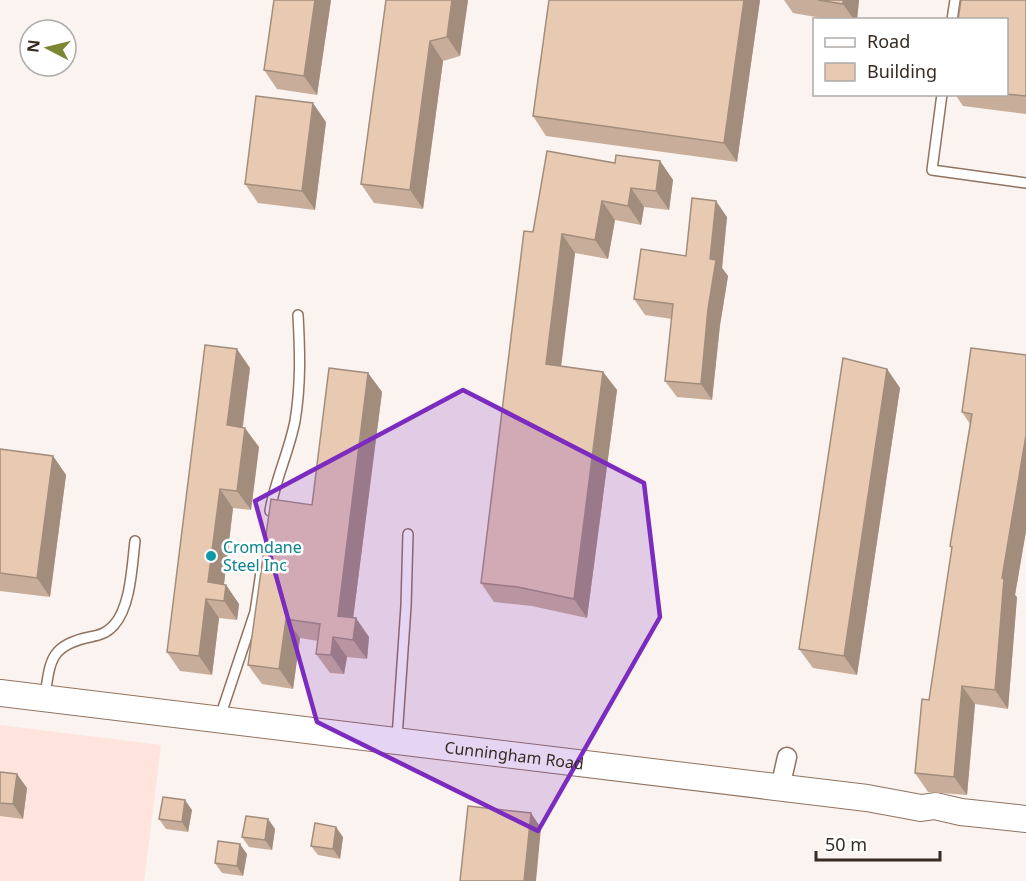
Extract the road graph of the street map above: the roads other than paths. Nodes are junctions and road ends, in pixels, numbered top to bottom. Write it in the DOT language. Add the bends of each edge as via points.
graph roads {
  1 [pos="955,0"];
  2 [pos="952,18"];
  3 [pos="942,96"];
  4 [pos="1026,183"];
  5 [pos="298,315"];
  6 [pos="269,520"];
  7 [pos="408,534"];
  8 [pos="135,541"];
  9 [pos="262,566"];
  10 [pos="0,693"];
  11 [pos="45,698"];
  12 [pos="219,719"];
  13 [pos="397,741"];
  14 [pos="787,757"];
  15 [pos="780,788"];
  16 [pos="1026,819"];
  1 -- 2 [label="lane"];
  3 -- 4 [label="lane" via="932,170"];
  5 -- 6 [label="lane" via="300,378 294,424"];
  7 -- 13 [label="lane"];
  8 -- 11 [label="lane" via="122,613 105,633 64,645 53,656"];
  9 -- 12 [label="lane" via="255,612"];
  10 -- 11 [label="street, Cunningham Road"];
  11 -- 12 [label="street, Cunningham Road"];
  12 -- 13 [label="street, Cunningham Road"];
  13 -- 15 [label="street, Cunningham Road"];
  14 -- 15 [label="street"];
  15 -- 16 [label="street, Cunningham Road"];
}
